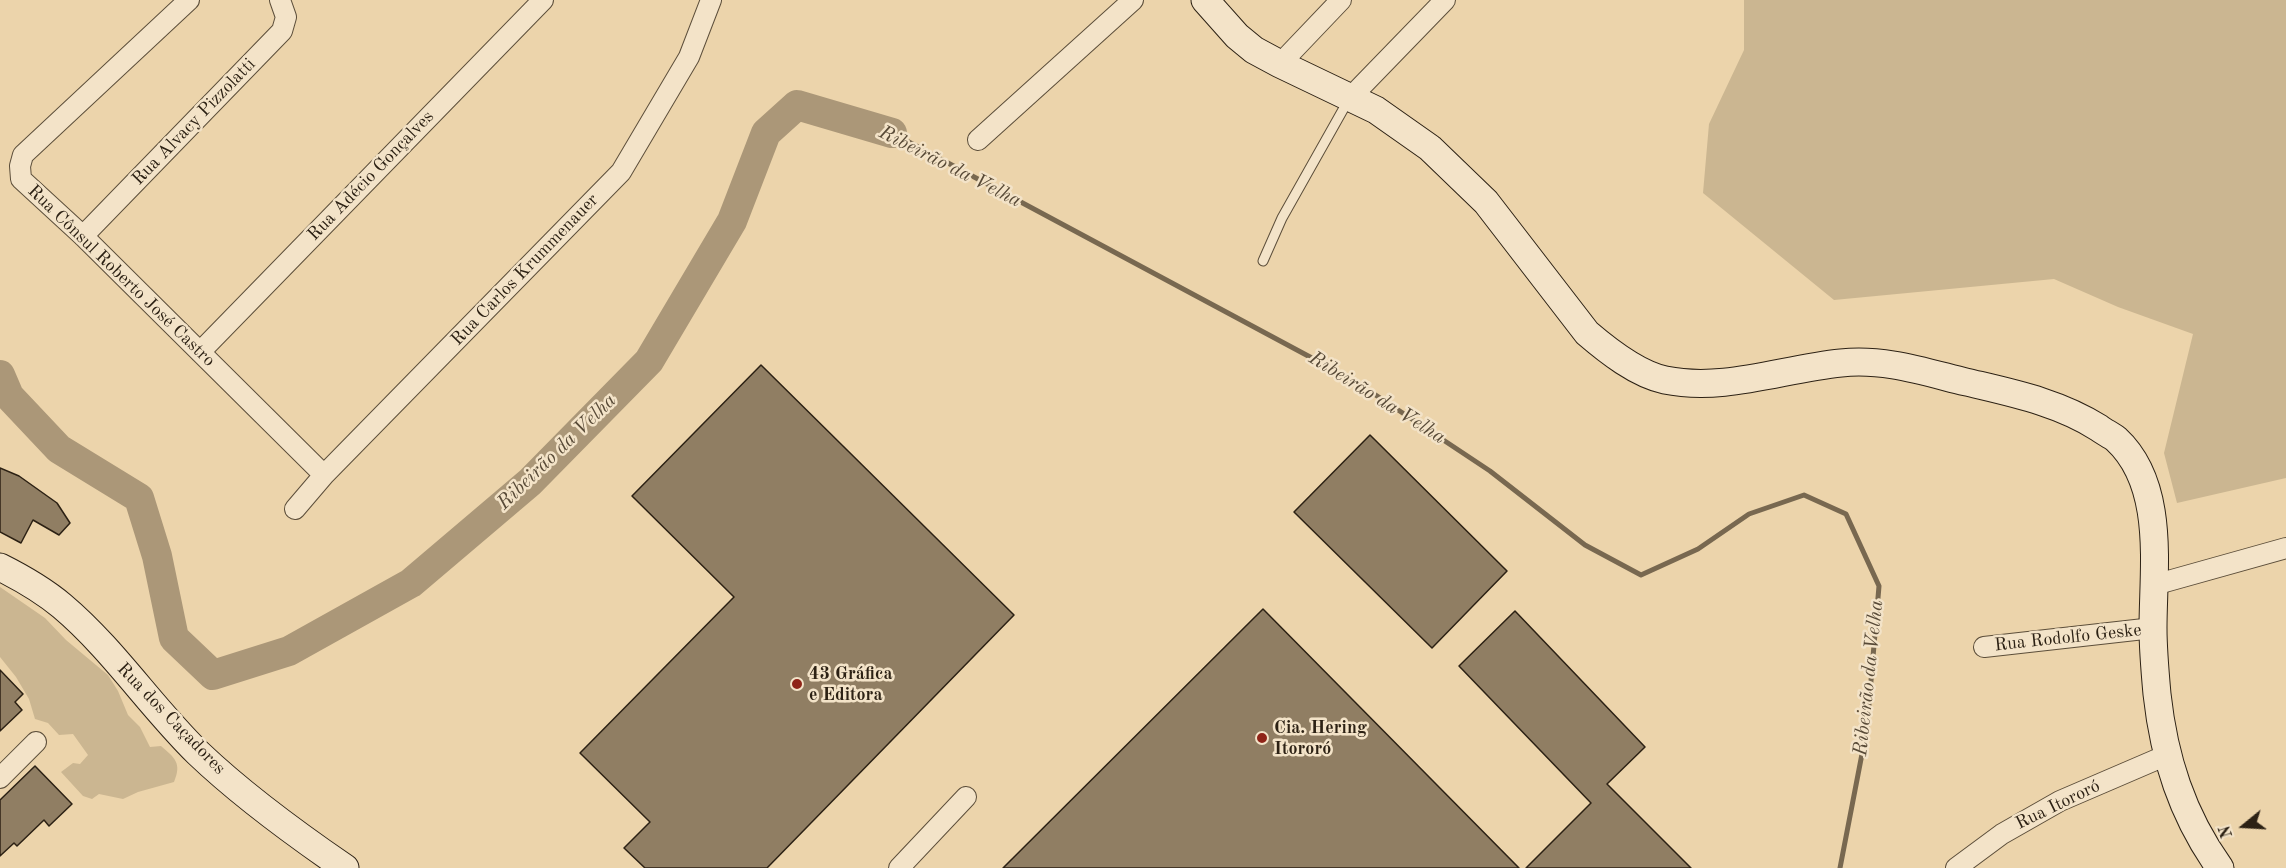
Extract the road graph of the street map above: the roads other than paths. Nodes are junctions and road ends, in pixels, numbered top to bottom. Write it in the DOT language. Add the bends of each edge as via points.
graph roads {
  1 [pos="189,0"];
  2 [pos="280,0"];
  3 [pos="543,0"];
  4 [pos="711,0"];
  5 [pos="1133,0"];
  6 [pos="1205,0"];
  7 [pos="1341,0"];
  8 [pos="1445,0"];
  9 [pos="1280,64"];
  10 [pos="1350,98"];
  11 [pos="978,140"];
  12 [pos="83,236"];
  13 [pos="1263,261"];
  14 [pos="200,352"];
  15 [pos="324,475"];
  16 [pos="295,509"];
  17 [pos="2286,548"];
  18 [pos="0,567"];
  19 [pos="2154,585"];
  20 [pos="2153,628"];
  21 [pos="1984,647"];
  22 [pos="36,742"];
  23 [pos="2168,755"];
  24 [pos="0,778"];
  25 [pos="966,797"];
  26 [pos="345,868"];
  27 [pos="899,868"];
  28 [pos="1956,868"];
  29 [pos="2220,868"];
  1 -- 12 [label="street, Rua Cônsul Roberto José Castro" via="23,155 21,179"];
  2 -- 12 [label="street, Rua Alvacy Pizzolatti" via="286,17 282,31"];
  3 -- 14 [label="street, Rua Adécio Gonçalves"];
  4 -- 15 [label="street, Rua Carlos Krummenauer" via="689,57 621,172"];
  5 -- 11 [label="street"];
  6 -- 9 [label="main road" via="1254,50"];
  7 -- 9 [label="street"];
  8 -- 10 [label="street"];
  9 -- 10 [label="main road"];
  10 -- 13 [label="lane" via="1282,218"];
  10 -- 19 [label="main road" via="1376,110 1430,148 1486,202 1587,333 1630,365 1663,380 1708,384 1842,363 1882,363 2047,402 2085,419 2116,439 2135,464 2149,497"];
  12 -- 14 [label="street, Rua Cônsul Roberto José Castro"];
  14 -- 15 [label="street, Rua Cônsul Roberto José Castro"];
  15 -- 16 [label="street, Rua Carlos Krummenauer"];
  17 -- 19 [label="street"];
  18 -- 26 [label="main road, Rua dos Caçadores" via="62,606 97,639 198,753 277,821"];
  19 -- 20 [label="main road"];
  20 -- 21 [label="street, Rua Rodolfo Geske"];
  20 -- 23 [label="main road" via="2157,695"];
  22 -- 24 [label="street"];
  23 -- 28 [label="street, Rua Itororó" via="2060,801 2002,834"];
  23 -- 29 [label="main road" via="2180,798"];
  25 -- 27 [label="street"];
}
